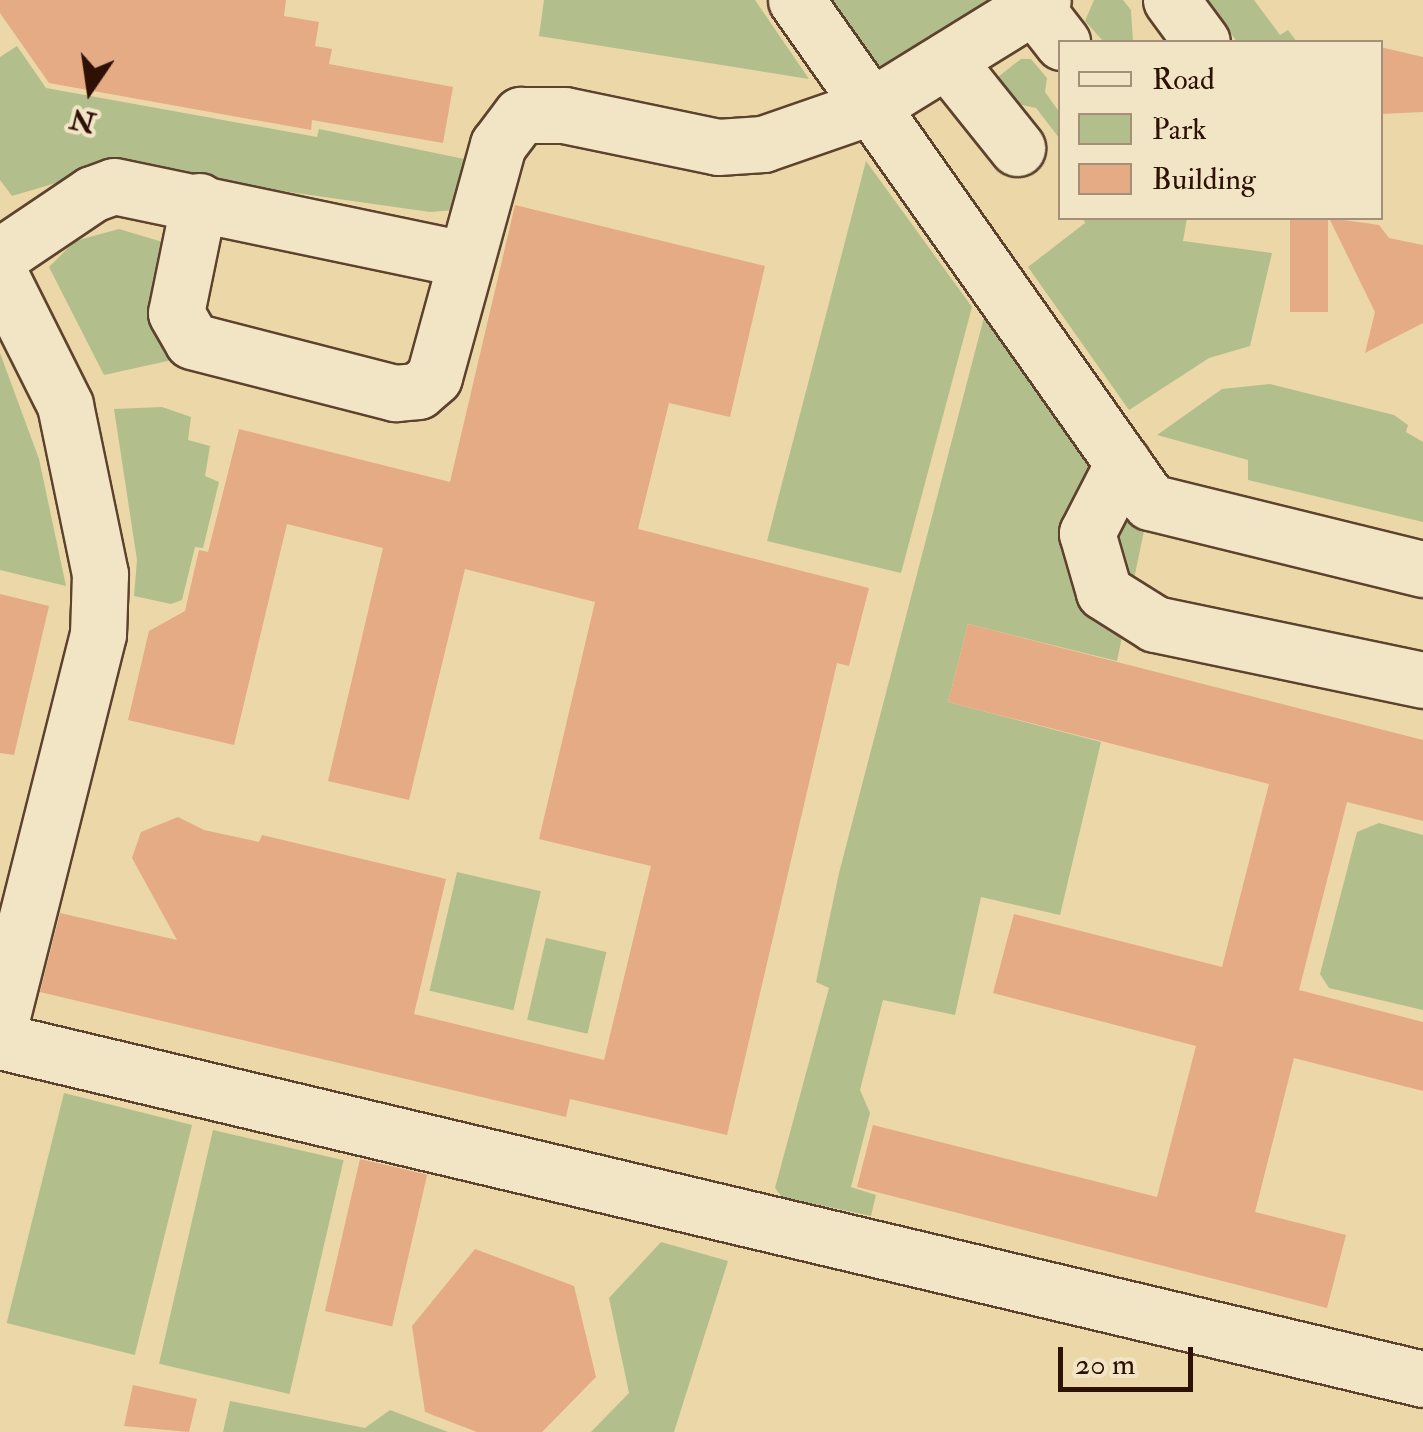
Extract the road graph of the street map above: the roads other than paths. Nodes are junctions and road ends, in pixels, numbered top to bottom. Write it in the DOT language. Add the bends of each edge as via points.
graph roads {
  1 [pos="796,0"];
  2 [pos="1171,0"];
  3 [pos="1047,16"];
  4 [pos="1201,40"];
  5 [pos="949,63"];
  6 [pos="870,107"];
  7 [pos="1017,148"];
  8 [pos="200,200"];
  9 [pos="0,256"];
  10 [pos="464,258"];
  11 [pos="0,275"];
  12 [pos="1122,463"];
  13 [pos="1423,569"];
  14 [pos="1423,680"];
  15 [pos="0,1023"];
  16 [pos="0,1040"];
  17 [pos="1423,1380"];
  1 -- 6 [label="lane"];
  2 -- 4 [label="lane"];
  3 -- 5 [label="lane"];
  5 -- 6 [label="lane"];
  5 -- 7 [label="lane"];
  6 -- 10 [label="lane" via="740,148 541,112 522,115 498,145"];
  6 -- 12 [label="lane"];
  8 -- 9 [label="lane" via="114,186"];
  8 -- 10 [label="lane"];
  8 -- 10 [label="lane" via="177,302 184,333 204,346 394,394 418,391 434,377"];
  11 -- 15 [label="lane" via="65,404 100,574 98,634"];
  12 -- 13 [label="lane" via="1150,502"];
  12 -- 14 [label="lane" via="1087,533 1104,592 1156,624"];
  16 -- 17 [label="lane"];
}
